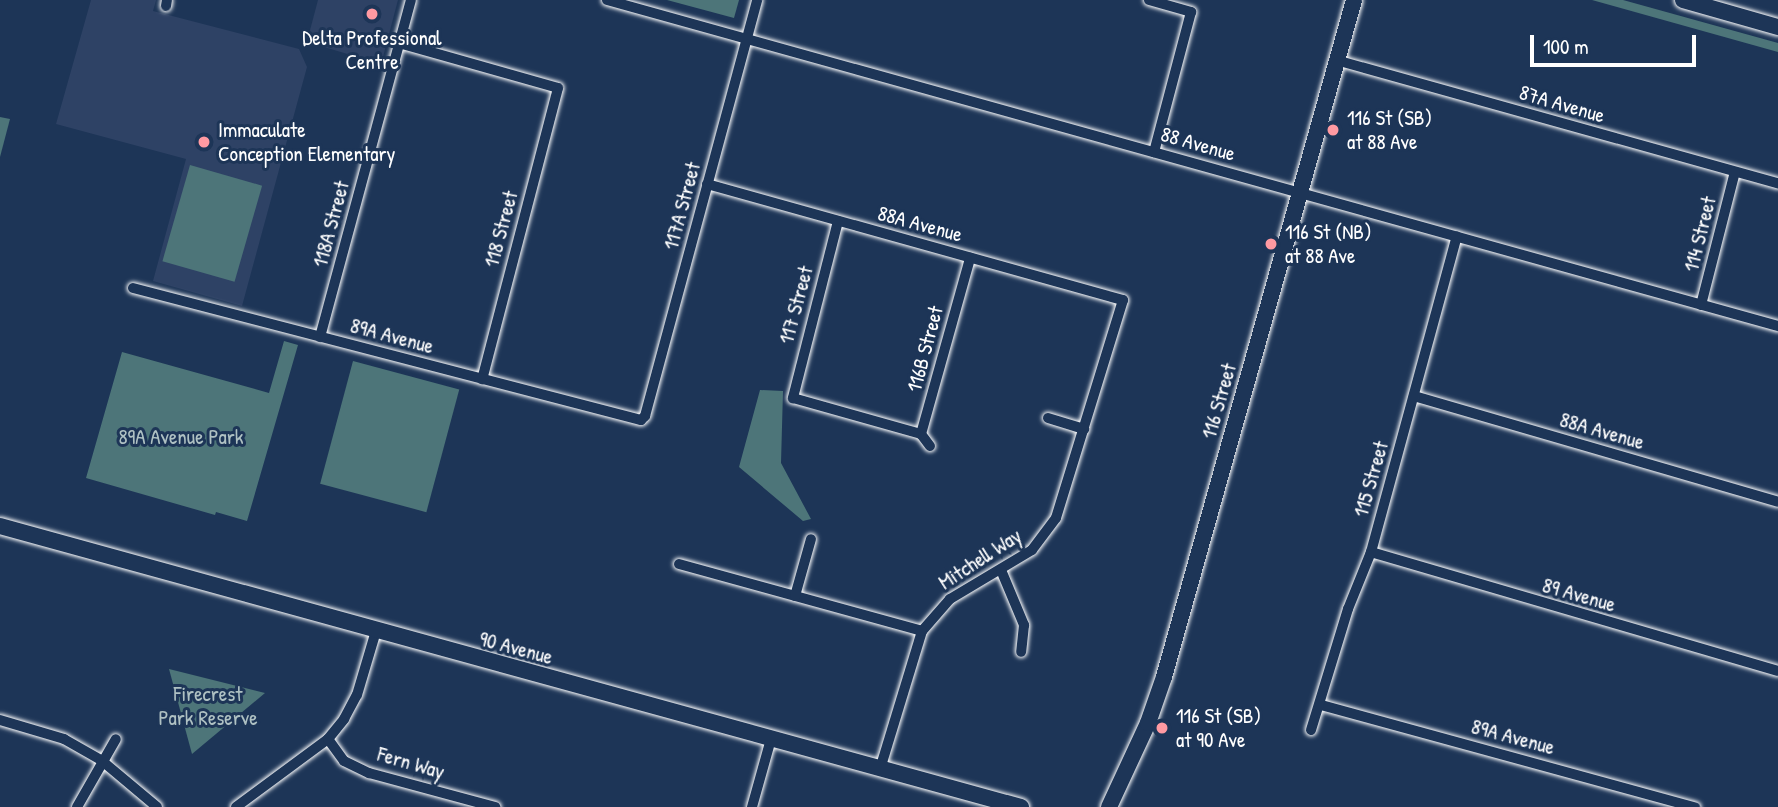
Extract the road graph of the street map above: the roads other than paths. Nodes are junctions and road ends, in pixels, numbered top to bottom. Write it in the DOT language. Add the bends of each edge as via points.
graph roads {
  1 [pos="411,0"];
  2 [pos="607,0"];
  3 [pos="757,0"];
  4 [pos="1149,0"];
  5 [pos="1353,0"];
  6 [pos="1682,0"];
  7 [pos="1778,27"];
  8 [pos="747,39"];
  9 [pos="400,43"];
  10 [pos="1336,60"];
  11 [pos="1154,152"];
  12 [pos="1735,172"];
  13 [pos="1778,183"];
  14 [pos="707,184"];
  15 [pos="1300,193"];
  16 [pos="838,222"];
  17 [pos="1457,236"];
  18 [pos="970,258"];
  19 [pos="133,288"];
  20 [pos="1123,300"];
  21 [pos="1701,305"];
  22 [pos="1778,326"];
  23 [pos="320,337"];
  24 [pos="482,379"];
  25 [pos="1414,396"];
  26 [pos="1048,418"];
  27 [pos="641,420"];
  28 [pos="1084,429"];
  29 [pos="921,434"];
  30 [pos="930,446"];
  31 [pos="1778,502"];
  32 [pos="0,526"];
  33 [pos="811,539"];
  34 [pos="1371,552"];
  35 [pos="680,564"];
  36 [pos="1001,570"];
  37 [pos="795,596"];
  38 [pos="376,631"];
  39 [pos="922,631"];
  40 [pos="1021,652"];
  41 [pos="1778,671"];
  42 [pos="1321,705"];
  43 [pos="0,720"];
  44 [pos="1311,730"];
  45 [pos="116,739"];
  46 [pos="328,739"];
  47 [pos="771,739"];
  48 [pos="101,760"];
  49 [pos="880,769"];
  50 [pos="77,807"];
  51 [pos="157,807"];
  52 [pos="236,807"];
  53 [pos="495,807"];
  54 [pos="752,807"];
  55 [pos="1021,807"];
  56 [pos="1109,807"];
  57 [pos="1695,807"];
  1 -- 9 [label="street, 118A Street"];
  2 -- 8 [label="street, 88 Avenue"];
  3 -- 8 [label="street, 117A Street"];
  4 -- 11 [label="street" via="1191,12"];
  5 -- 10 [label="street, 116 Street"];
  6 -- 7 [label="street"];
  8 -- 11 [label="street, 88 Avenue"];
  8 -- 14 [label="street, 117A Street"];
  9 -- 23 [label="street, 118A Street"];
  9 -- 24 [label="street, 118 Street" via="558,88"];
  10 -- 12 [label="street, 87A Avenue"];
  10 -- 15 [label="street, 116 Street"];
  11 -- 15 [label="street, 88 Avenue"];
  12 -- 13 [label="street, 87A Avenue"];
  12 -- 21 [label="street, 114 Street"];
  14 -- 16 [label="street, 88A Avenue"];
  14 -- 27 [label="street, 117A Street"];
  15 -- 17 [label="street, 88 Avenue"];
  15 -- 56 [label="street, 116 Street" via="1164,677"];
  16 -- 18 [label="street, 88A Avenue"];
  16 -- 29 [label="street, 117 Street" via="793,398"];
  17 -- 21 [label="street, 88 Avenue"];
  17 -- 25 [label="street, 115 Street"];
  18 -- 20 [label="street, 88A Avenue"];
  18 -- 29 [label="street, 116B Street"];
  19 -- 23 [label="street, 89A Avenue"];
  20 -- 28 [label="street, Mitchell Way"];
  21 -- 22 [label="street, 88 Avenue"];
  23 -- 24 [label="street, 89A Avenue"];
  24 -- 27 [label="street, 89A Avenue"];
  25 -- 31 [label="street, 88A Avenue"];
  25 -- 34 [label="street, 115 Street"];
  26 -- 28 [label="street"];
  28 -- 36 [label="street, Mitchell Way" via="1049,529 1032,550"];
  29 -- 30 [label="street"];
  32 -- 38 [label="street, 90 Avenue"];
  33 -- 37 [label="street"];
  34 -- 41 [label="street, 89 Avenue"];
  34 -- 42 [label="street, 115 Street" via="1348,609"];
  35 -- 37 [label="street"];
  36 -- 39 [label="street, Mitchell Way" via="950,599"];
  36 -- 40 [label="street" via="1024,625"];
  37 -- 39 [label="street"];
  38 -- 46 [label="street" via="357,695"];
  38 -- 47 [label="street, 90 Avenue"];
  39 -- 49 [label="street, Mitchell Way"];
  42 -- 44 [label="street, 115 Street"];
  42 -- 57 [label="street, 89A Avenue"];
  43 -- 48 [label="street" via="64,739"];
  45 -- 48 [label="street"];
  46 -- 52 [label="street"];
  46 -- 53 [label="street, Fern Way" via="344,761 369,773"];
  47 -- 49 [label="street, 90 Avenue"];
  47 -- 54 [label="street"];
  48 -- 50 [label="street"];
  48 -- 51 [label="street"];
  49 -- 55 [label="street, 90 Avenue"];
}
